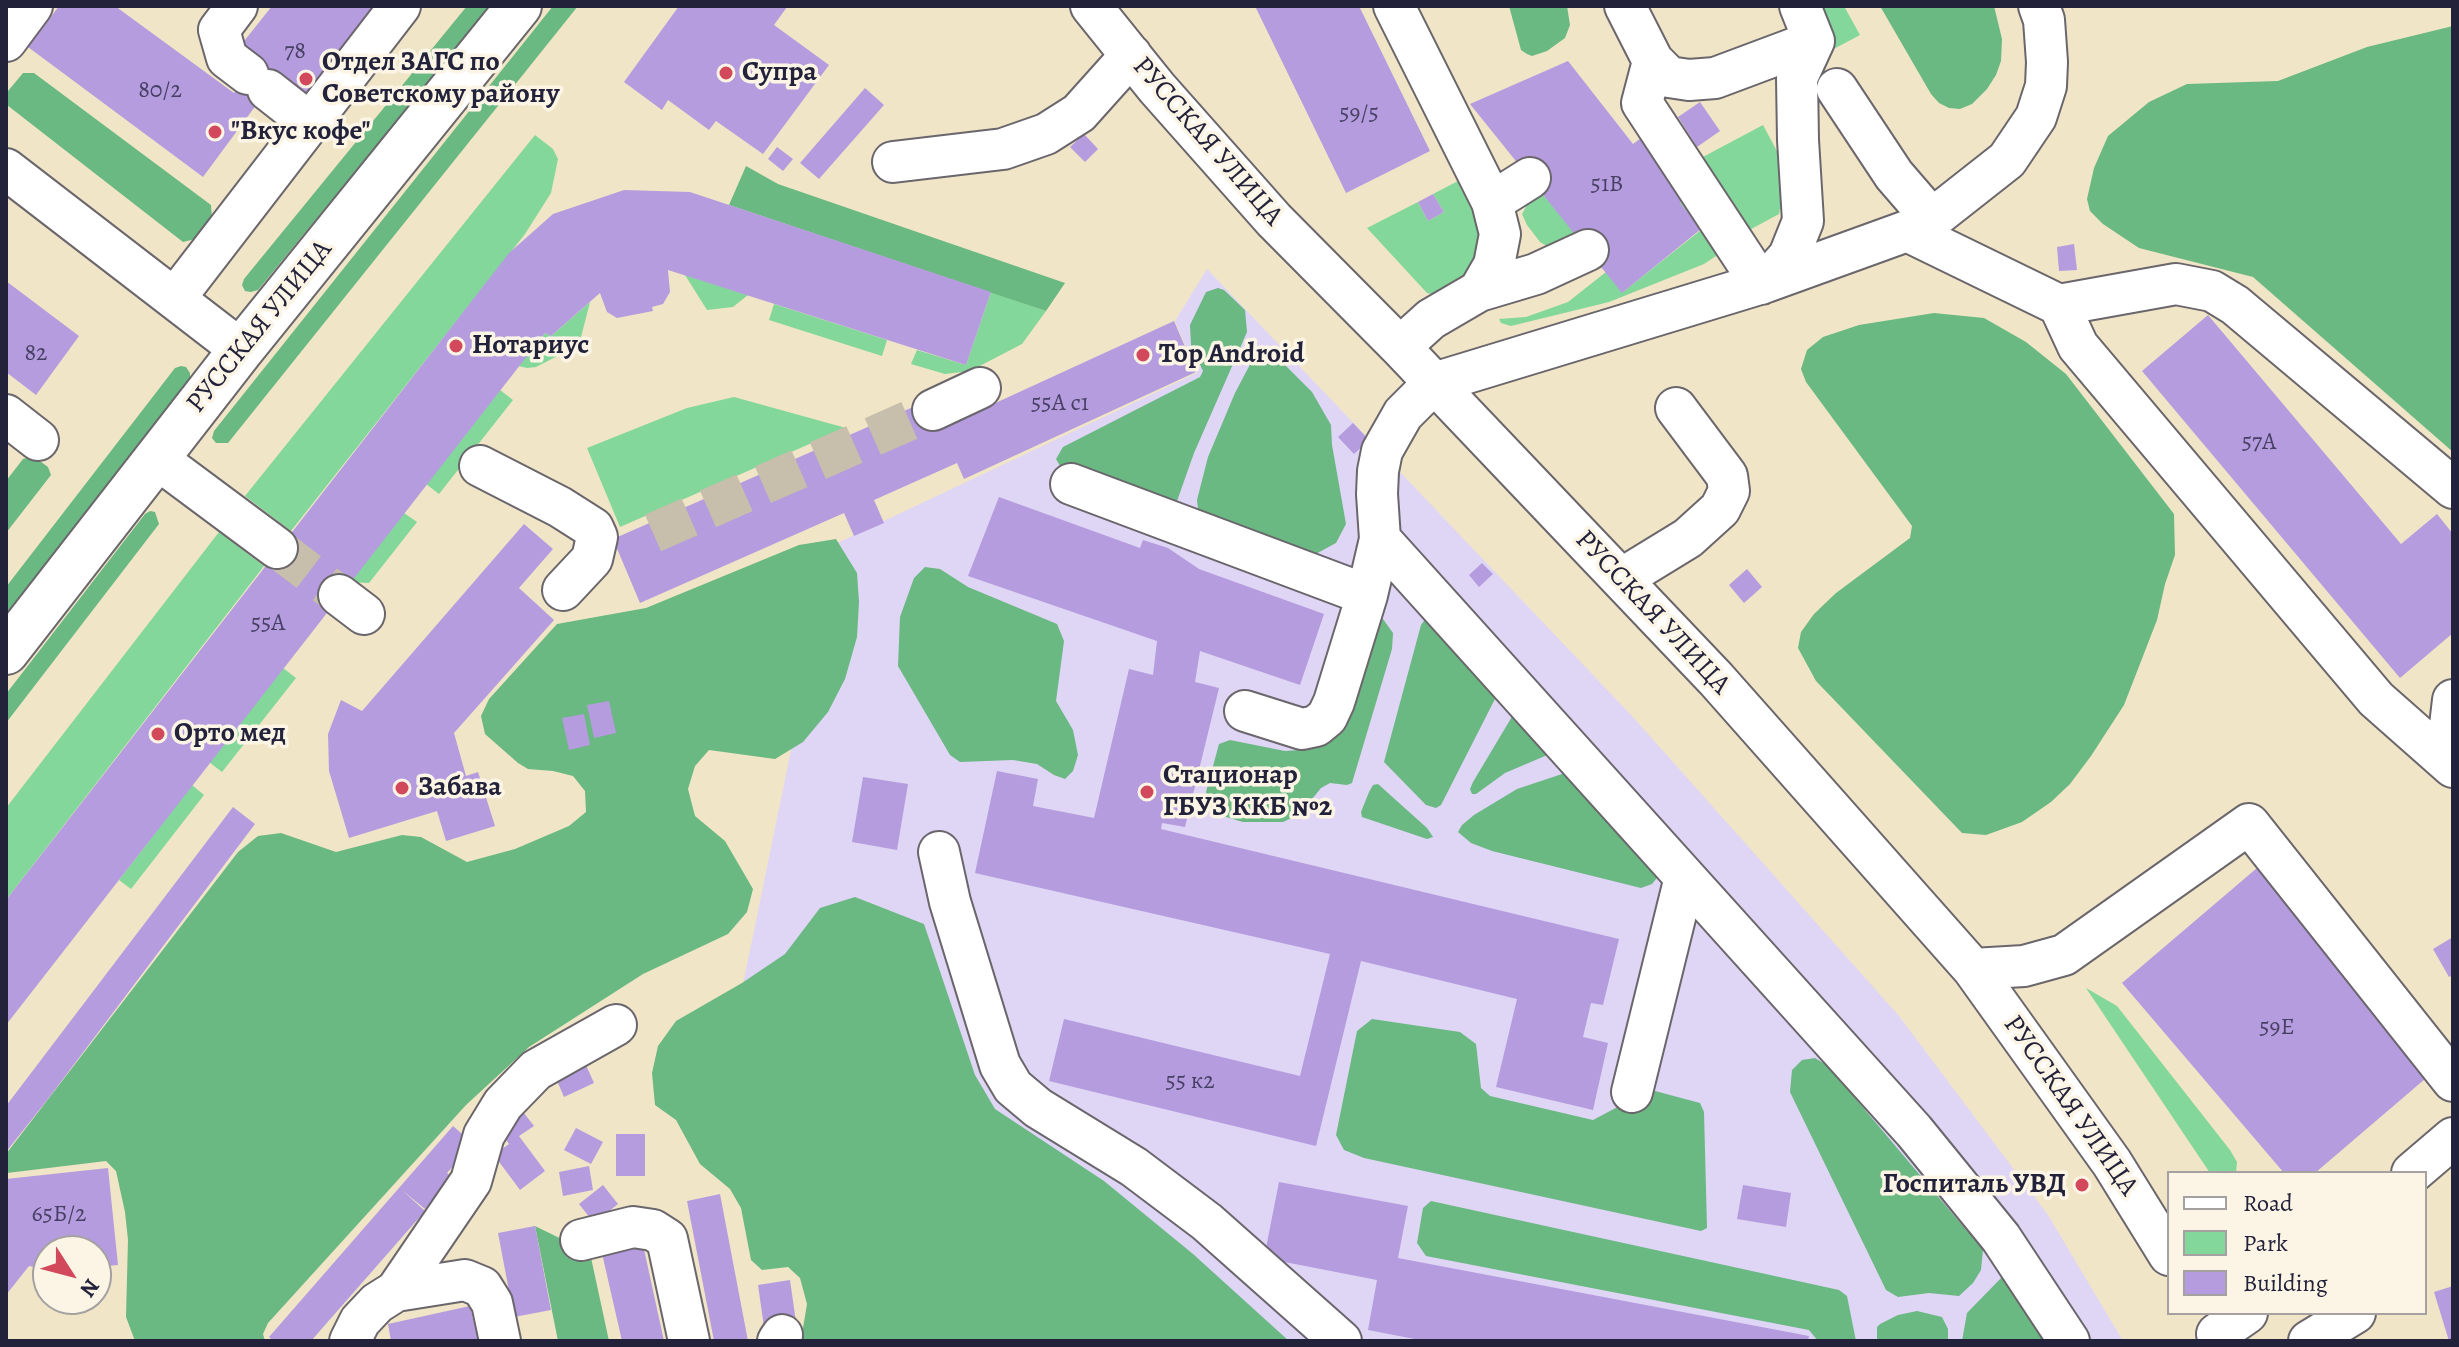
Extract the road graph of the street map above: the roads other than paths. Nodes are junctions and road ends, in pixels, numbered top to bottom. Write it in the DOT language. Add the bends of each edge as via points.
graph roads {
  1 [pos="32,6"];
  2 [pos="400,6"];
  3 [pos="519,6"];
  4 [pos="1091,6"];
  5 [pos="1394,6"];
  6 [pos="1625,6"];
  7 [pos="2039,6"];
  8 [pos="223,14"];
  9 [pos="1807,23"];
  10 [pos="6,41"];
  11 [pos="1131,55"];
  12 [pos="1653,61"];
  13 [pos="1837,89"];
  14 [pos="310,123"];
  15 [pos="893,162"];
  16 [pos="6,169"];
  17 [pos="1530,178"];
  18 [pos="1492,202"];
  19 [pos="1920,225"];
  20 [pos="1588,250"];
  21 [pos="1764,283"];
  22 [pos="1479,291"];
  23 [pos="175,298"];
  24 [pos="2059,305"];
  25 [pos="1400,347"];
  26 [pos="241,350"];
  27 [pos="1434,383"];
  28 [pos="980,388"];
  29 [pos="1676,408"];
  30 [pos="933,410"];
  31 [pos="6,415"];
  32 [pos="38,440"];
  33 [pos="156,458"];
  34 [pos="480,466"];
  35 [pos="1071,484"];
  36 [pos="2453,488"];
  37 [pos="1380,539"];
  38 [pos="277,548"];
  39 [pos="1621,579"];
  40 [pos="563,590"];
  41 [pos="1367,595"];
  42 [pos="6,652"];
  43 [pos="2453,700"];
  44 [pos="1245,711"];
  45 [pos="2450,764"];
  46 [pos="939,852"];
  47 [pos="1685,877"];
  48 [pos="1973,969"];
  49 [pos="616,1025"];
  50 [pos="2453,1081"];
  51 [pos="1632,1092"];
  52 [pos="2453,1138"];
  53 [pos="2414,1171"];
  54 [pos="581,1240"];
  55 [pos="2167,1252"];
  56 [pos="396,1291"];
  57 [pos="2352,1315"];
  58 [pos="350,1341"];
  59 [pos="500,1341"];
  60 [pos="689,1341"];
  61 [pos="1341,1341"];
  62 [pos="2069,1341"];
  63 [pos="2309,1341"];
  1 -- 10 [label="street"];
  2 -- 14 [label="street"];
  3 -- 26 [label="main road, РУССКАЯ УЛИЦА"];
  4 -- 11 [label="street, РУССКАЯ УЛИЦА"];
  5 -- 18 [label="street"];
  6 -- 12 [label="street"];
  7 -- 19 [label="street" via="2047,62 2036,117 2007,160"];
  8 -- 14 [label="street" via="227,58"];
  9 -- 12 [label="street" via="1715,78 1669,77"];
  9 -- 21 [label="street" via="1797,78 1803,221 1789,256"];
  11 -- 15 [label="street" via="1079,113 1046,134 1003,149"];
  11 -- 25 [label="street, РУССКАЯ УЛИЦА" via="1274,220"];
  12 -- 21 [label="street" via="1642,103"];
  13 -- 19 [label="street"];
  14 -- 23 [label="street"];
  16 -- 23 [label="street"];
  17 -- 18 [label="street"];
  18 -- 22 [label="street" via="1500,234 1494,265"];
  19 -- 21 [label="street"];
  19 -- 24 [label="street"];
  20 -- 22 [label="street" via="1536,274"];
  21 -- 27 [label="street"];
  22 -- 25 [label="street" via="1431,319"];
  23 -- 26 [label="street"];
  24 -- 36 [label="street" via="2176,284 2212,291"];
  24 -- 45 [label="street" via="2078,346 2376,699"];
  25 -- 27 [label="street, РУССКАЯ УЛИЦА"];
  26 -- 33 [label="main road, РУССКАЯ УЛИЦА"];
  27 -- 37 [label="street" via="1403,414 1382,451 1377,494"];
  27 -- 39 [label="street, РУССКАЯ УЛИЦА"];
  28 -- 30 [label="street"];
  29 -- 39 [label="street" via="1727,476 1729,491 1720,509 1688,538"];
  31 -- 32 [label="street"];
  33 -- 38 [label="street"];
  33 -- 42 [label="main road, РУССКАЯ УЛИЦА"];
  34 -- 40 [label="street" via="593,528 597,537 592,559"];
  35 -- 41 [label="street"];
  37 -- 41 [label="street"];
  37 -- 47 [label="street"];
  39 -- 48 [label="street, РУССКАЯ УЛИЦА"];
  41 -- 44 [label="street" via="1327,717 1302,729"];
  43 -- 45 [label="street"];
  46 -- 61 [label="street" via="1000,1065 1013,1087 1207,1222"];
  47 -- 51 [label="street"];
  47 -- 62 [label="street" via="1923,1143 2001,1238"];
  48 -- 50 [label="street" via="2024,966 2064,955 2249,824"];
  48 -- 55 [label="street, РУССКАЯ УЛИЦА" via="2112,1163"];
  49 -- 56 [label="street" via="536,1070 503,1104 484,1135 471,1181"];
  52 -- 53 [label="street"];
  54 -- 60 [label="street" via="633,1227 667,1239"];
  56 -- 58 [label="street" via="360,1321"];
  56 -- 59 [label="street" via="465,1280 482,1287 492,1303"];
  57 -- 63 [label="street"];
}
